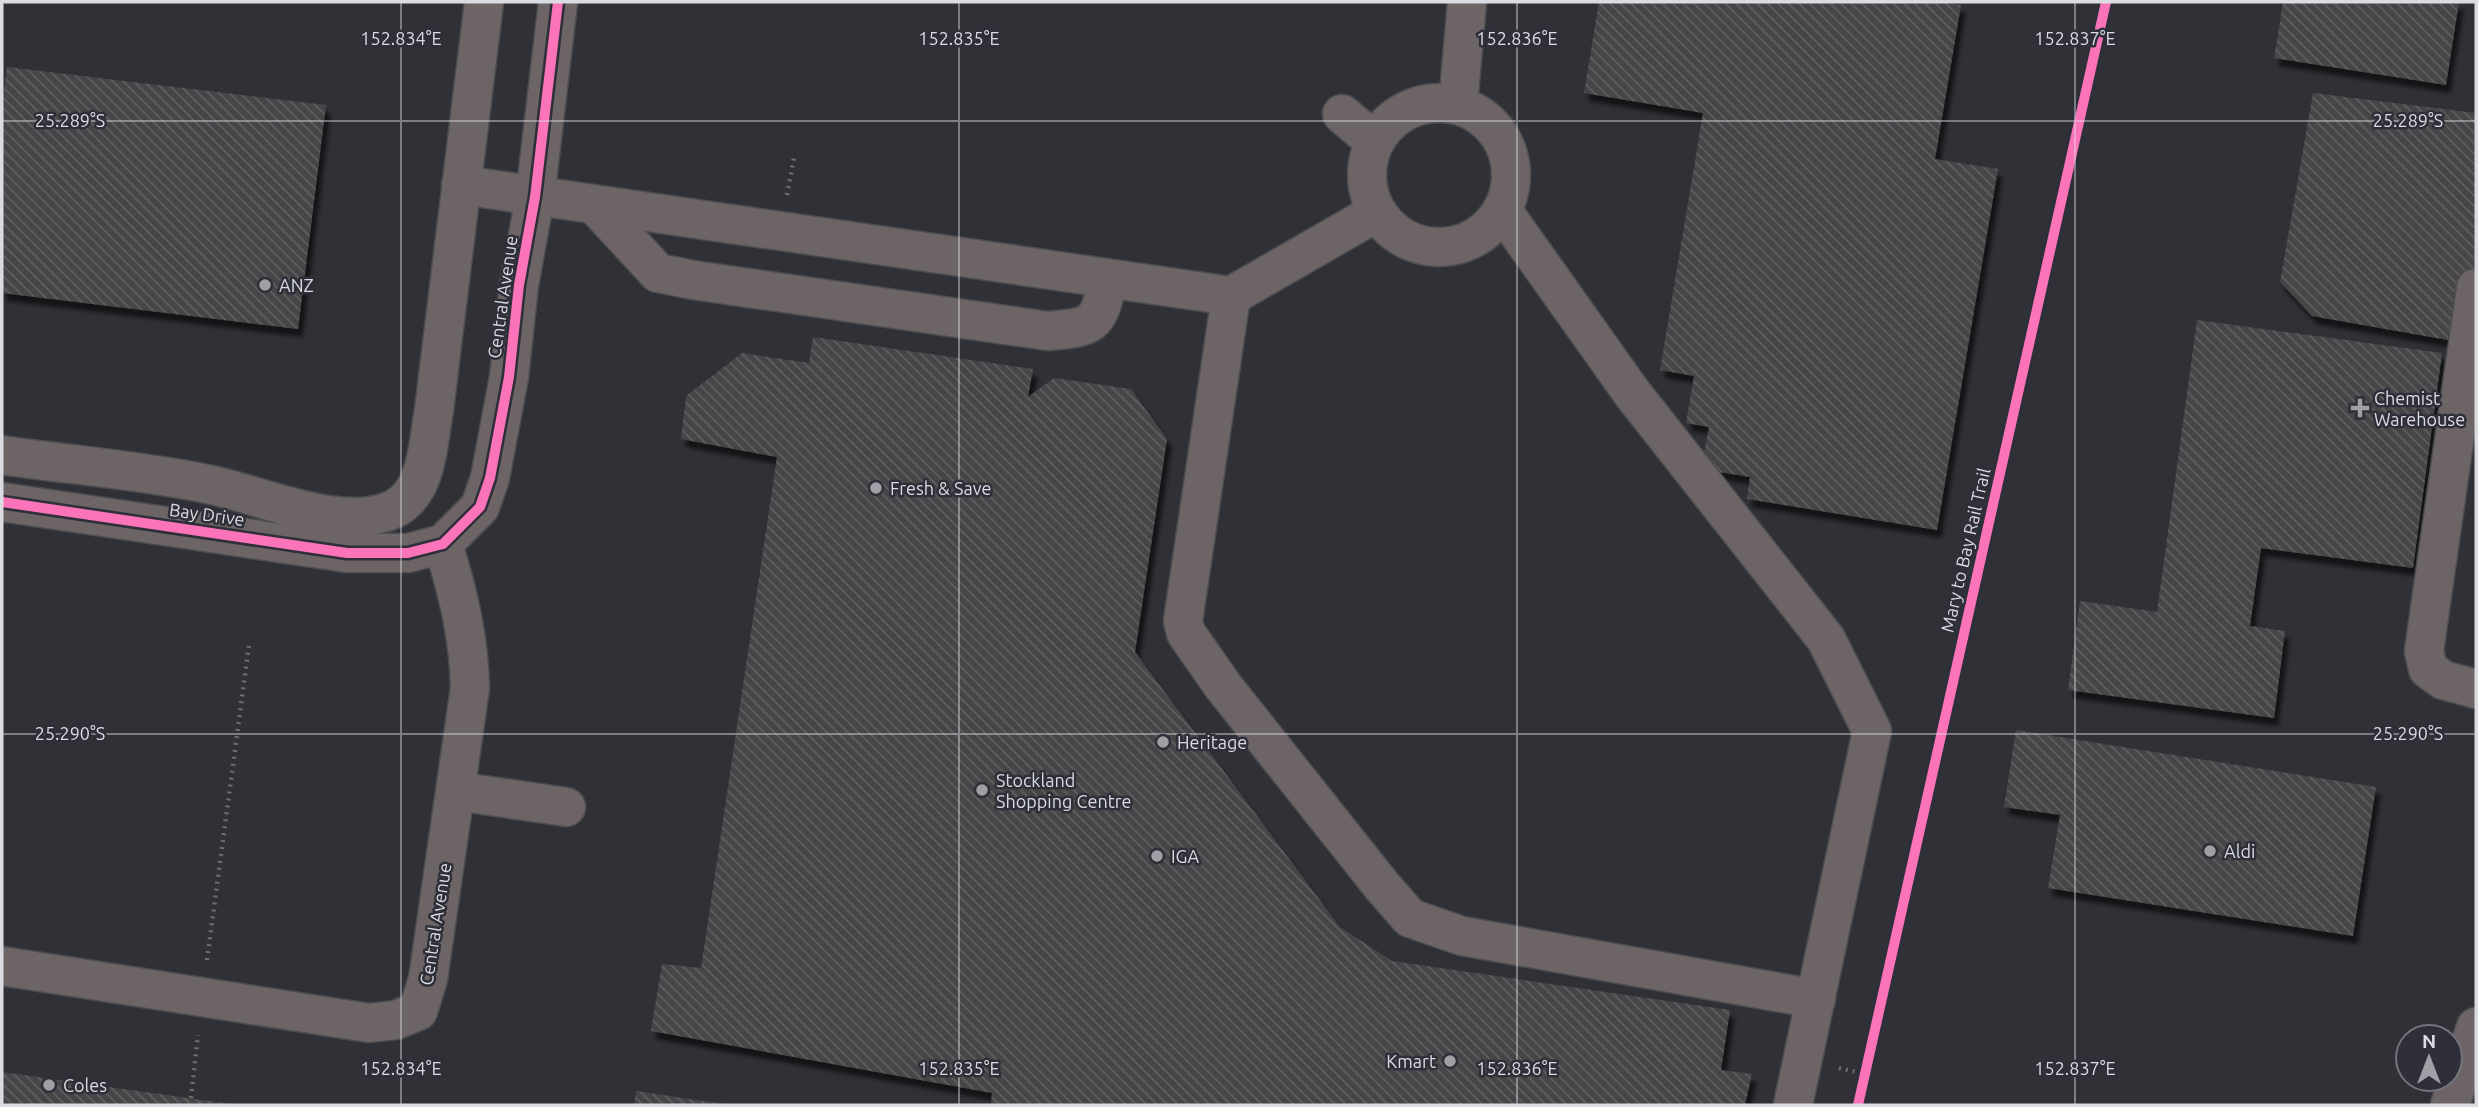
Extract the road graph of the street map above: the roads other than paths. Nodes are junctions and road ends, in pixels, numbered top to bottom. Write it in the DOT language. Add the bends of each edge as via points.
graph roads {
  1 [pos="484,2"];
  2 [pos="558,2"];
  3 [pos="1467,2"];
  4 [pos="1458,105"];
  5 [pos="1342,114"];
  6 [pos="1375,142"];
  7 [pos="461,185"];
  8 [pos="535,197"];
  9 [pos="595,205"];
  10 [pos="1502,210"];
  11 [pos="1377,212"];
  12 [pos="1108,280"];
  13 [pos="2476,288"];
  14 [pos="1231,296"];
  15 [pos="2470,373"];
  16 [pos="2,455"];
  17 [pos="2,502"];
  18 [pos="426,548"];
  19 [pos="2476,689"];
  20 [pos="456,791"];
  21 [pos="566,807"];
  22 [pos="2,966"];
  23 [pos="1816,999"];
  24 [pos="2476,1027"];
  25 [pos="1793,1105"];
  26 [pos="2451,1105"];
  1 -- 7 [label="street"];
  2 -- 8 [label="street, Central Avenue"];
  3 -- 4 [label="street"];
  4 -- 6 [label="street" via="1434,103 1410,109 1390,122"];
  4 -- 10 [label="street" via="1498,132 1508,155 1509,195"];
  5 -- 6 [label="street"];
  6 -- 11 [label="street" via="1367,177"];
  7 -- 8 [label="street"];
  7 -- 16 [label="street, Bay Drive" via="424,463 414,491 396,509 370,517 340,516 209,484"];
  8 -- 9 [label="street"];
  8 -- 18 [label="street, Central Avenue" via="490,478 480,507"];
  9 -- 12 [label="street"];
  9 -- 12 [label="street" via="658,273 693,280 1048,331 1083,328 1101,312"];
  10 -- 11 [label="street" via="1489,228 1471,240 1429,247 1390,228"];
  10 -- 23 [label="street" via="1632,393 1826,639 1871,731"];
  11 -- 14 [label="street"];
  12 -- 14 [label="street"];
  13 -- 15 [label="street"];
  14 -- 23 [label="street" via="1183,621 1186,633 1223,686 1350,850 1410,918 1462,936"];
  15 -- 19 [label="street" via="2424,652 2428,669 2443,680"];
  17 -- 18 [label="street, Bay Drive" via="347,553"];
  18 -- 20 [label="street, Central Avenue" via="464,612 469,645 470,688"];
  20 -- 21 [label="street"];
  20 -- 22 [label="street, Central Avenue" via="428,979 418,1011 396,1020 369,1023"];
  23 -- 25 [label="street"];
  24 -- 26 [label="main road"];
}
